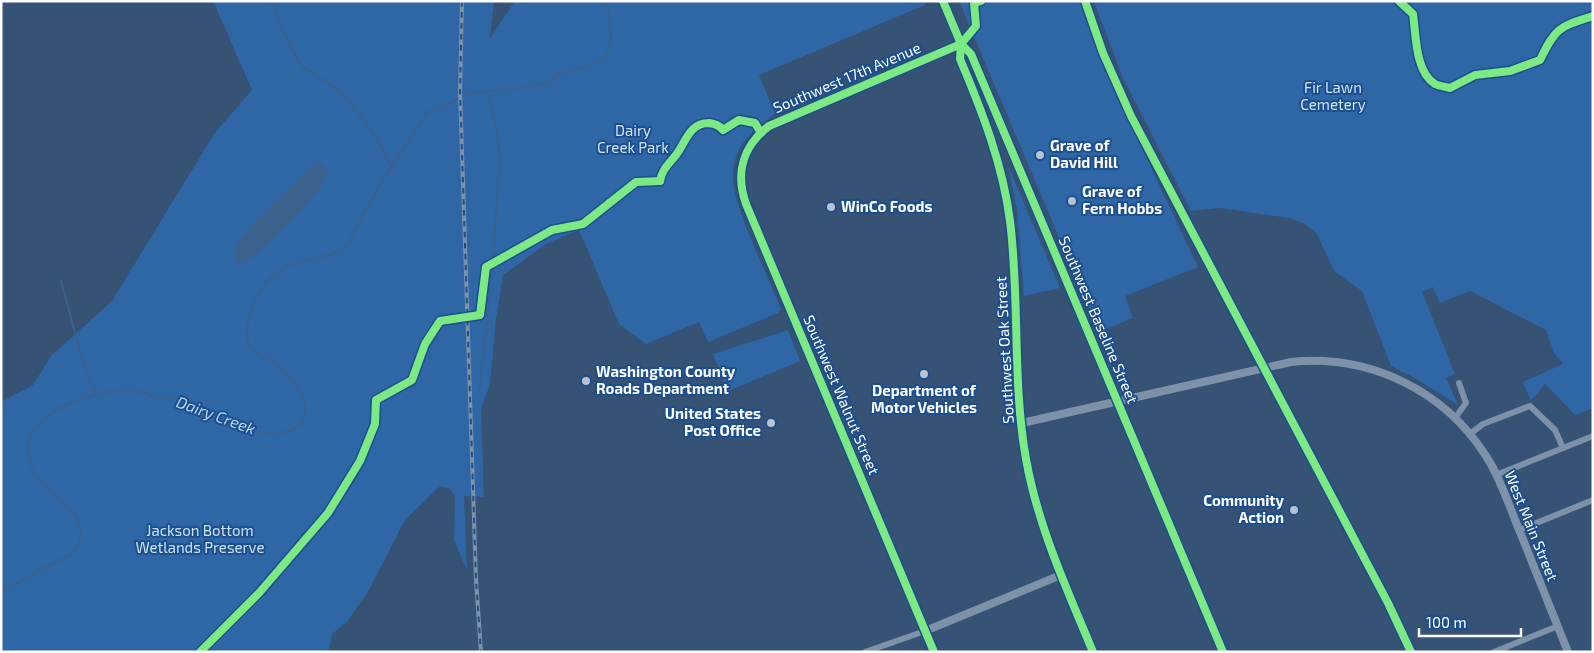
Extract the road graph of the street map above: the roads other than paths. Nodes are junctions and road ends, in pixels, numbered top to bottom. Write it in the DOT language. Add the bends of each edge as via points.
graph roads {
  1 [pos="943,1"];
  2 [pos="961,44"];
  3 [pos="750,146"];
  4 [pos="1460,383"];
  5 [pos="1118,402"];
  6 [pos="1455,418"];
  7 [pos="1022,423"];
  8 [pos="1470,434"];
  9 [pos="1593,436"];
  10 [pos="1563,448"];
  11 [pos="1496,475"];
  12 [pos="1593,500"];
  13 [pos="1519,530"];
  14 [pos="1061,575"];
  15 [pos="1558,626"];
  16 [pos="925,631"];
  17 [pos="865,652"];
  18 [pos="934,652"];
  19 [pos="1093,652"];
  20 [pos="1223,652"];
  21 [pos="1494,652"];
  22 [pos="1568,652"];
  1 -- 2 [label="highway, Southwest Baseline Street"];
  2 -- 3 [label="street, Southwest 17th Avenue" via="775,123 761,132"];
  2 -- 5 [label="highway, Southwest Baseline Street" via="971,54"];
  2 -- 7 [label="highway, Southwest Oak Street" via="960,58 993,147 1010,218"];
  3 -- 16 [label="street, Southwest Walnut Street" via="740,177 746,204"];
  4 -- 6 [label="street" via="1466,403"];
  5 -- 6 [label="street, West Main Street" via="1263,367 1312,360 1364,366 1406,382"];
  5 -- 7 [label="street, West Main Street"];
  5 -- 20 [label="highway, Southwest Baseline Street"];
  6 -- 8 [label="street, West Main Street"];
  7 -- 14 [label="highway, Southwest Oak Street" via="1033,492"];
  8 -- 10 [label="street" via="1483,424 1530,406 1555,430"];
  8 -- 11 [label="street, West Main Street"];
  9 -- 10 [label="street"];
  10 -- 11 [label="street"];
  11 -- 13 [label="street, West Main Street"];
  12 -- 13 [label="street"];
  13 -- 15 [label="street, West Main Street"];
  14 -- 16 [label="street"];
  14 -- 19 [label="highway, Southwest Oak Street"];
  15 -- 21 [label="street"];
  15 -- 22 [label="street, West Main Street"];
  16 -- 17 [label="street"];
  16 -- 18 [label="street, Southwest Walnut Street"];
}
